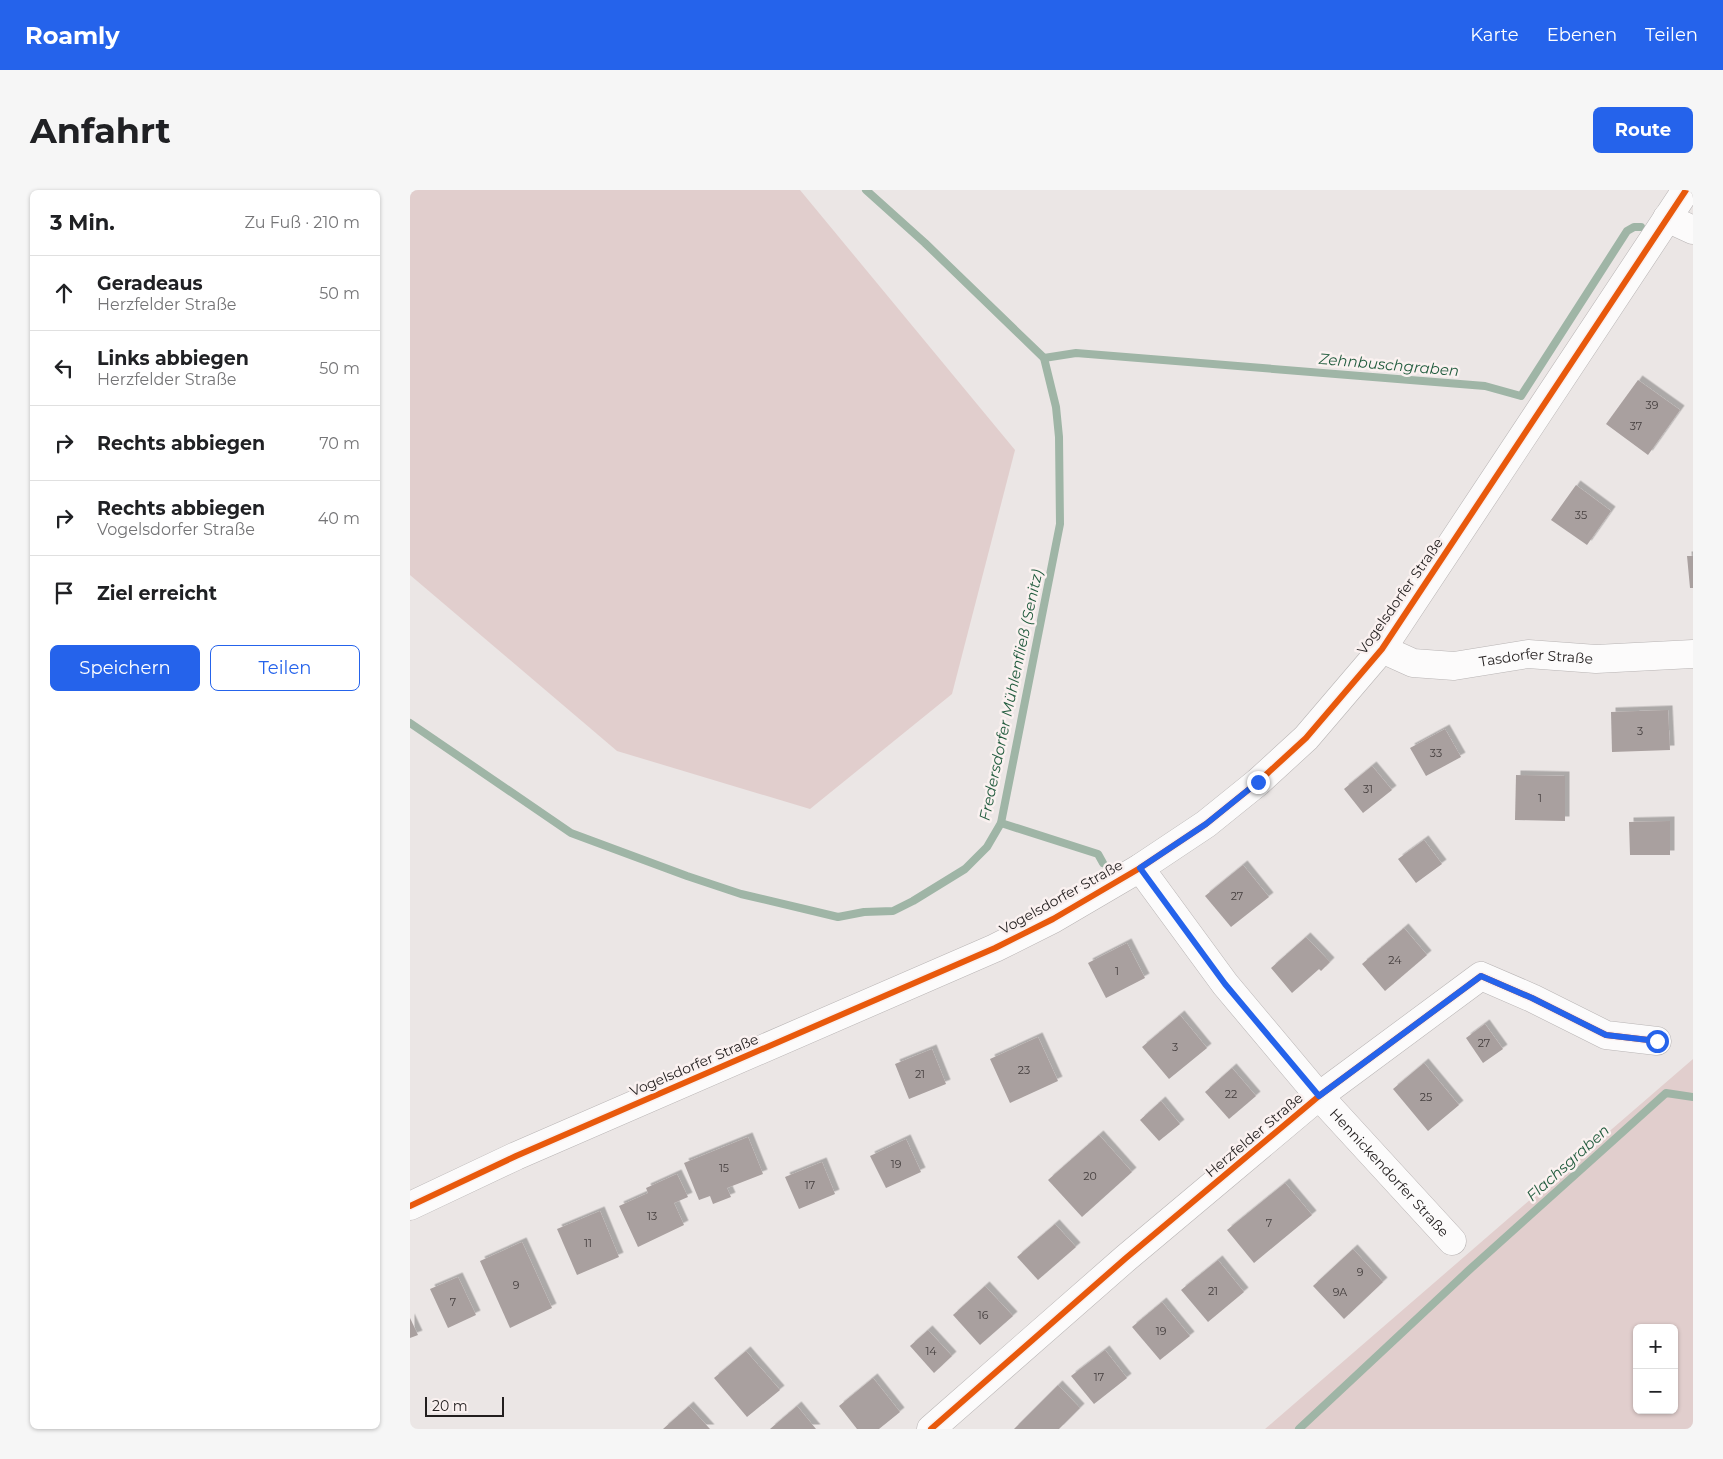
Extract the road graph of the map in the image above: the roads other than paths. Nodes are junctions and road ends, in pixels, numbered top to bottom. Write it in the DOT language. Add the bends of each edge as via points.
graph roads {
  1 [pos="1686,190"];
  2 [pos="1667,218"];
  3 [pos="1693,230"];
  4 [pos="1382,649"];
  5 [pos="1693,654"];
  6 [pos="1140,868"];
  7 [pos="1657,1041"];
  8 [pos="1319,1096"];
  9 [pos="410,1206"];
  10 [pos="1452,1241"];
  11 [pos="931,1429"];
  1 -- 2 [label="street, Vogelsdorfer Straße"];
  2 -- 3 [label="street"];
  2 -- 4 [label="street, Vogelsdorfer Straße"];
  4 -- 5 [label="street, Tasdorfer Straße" via="1413,664 1454,666 1528,654 1596,659"];
  4 -- 6 [label="street, Vogelsdorfer Straße" via="1306,738 1258,782 1206,824"];
  6 -- 8 [label="street, Hennickendorfer Straße" via="1225,984"];
  6 -- 9 [label="street, Vogelsdorfer Straße" via="1053,919 995,948 516,1156"];
  7 -- 8 [label="street, Herzfelder Straße" via="1606,1035 1481,976"];
  8 -- 10 [label="street, Hennickendorfer Straße"];
  8 -- 11 [label="street, Herzfelder Straße" via="1126,1258"];
}
